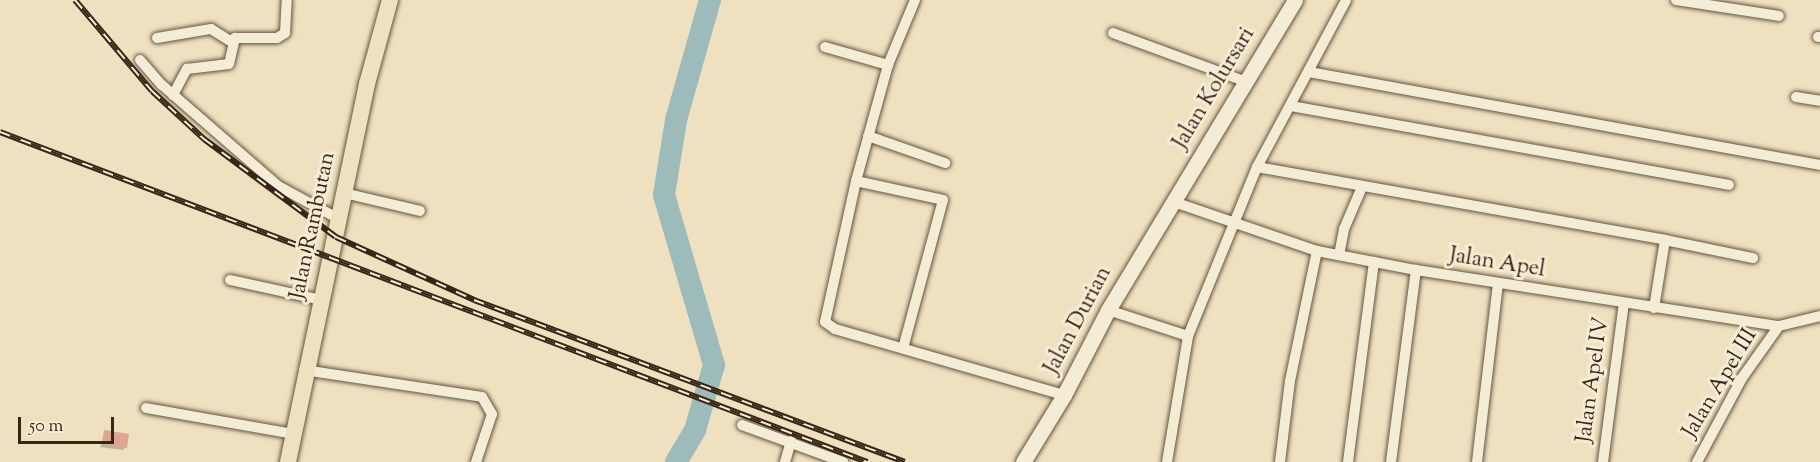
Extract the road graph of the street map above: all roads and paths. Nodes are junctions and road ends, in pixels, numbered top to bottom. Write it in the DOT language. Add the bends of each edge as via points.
graph roads {
  1 [pos="287,0"];
  2 [pos="390,0"];
  3 [pos="915,0"];
  4 [pos="1295,0"];
  5 [pos="1346,0"];
  6 [pos="1676,0"];
  7 [pos="1779,16"];
  8 [pos="1113,33"];
  9 [pos="157,38"];
  10 [pos="232,42"];
  11 [pos="825,47"];
  12 [pos="140,60"];
  13 [pos="888,65"];
  14 [pos="1309,72"];
  15 [pos="1247,82"];
  16 [pos="173,95"];
  17 [pos="1796,98"];
  18 [pos="1820,101"];
  19 [pos="1291,106"];
  20 [pos="868,136"];
  21 [pos="945,163"];
  22 [pos="1820,165"];
  23 [pos="1257,167"];
  24 [pos="856,181"];
  25 [pos="1729,185"];
  26 [pos="1362,187"];
  27 [pos="344,194"];
  28 [pos="1174,201"];
  29 [pos="420,211"];
  30 [pos="339,219"];
  31 [pos="1229,222"];
  32 [pos="1665,240"];
  33 [pos="1317,251"];
  34 [pos="1339,255"];
  35 [pos="1753,258"];
  36 [pos="1374,262"];
  37 [pos="1416,270"];
  38 [pos="230,280"];
  39 [pos="1498,284"];
  40 [pos="322,300"];
  41 [pos="1624,303"];
  42 [pos="1653,309"];
  43 [pos="1112,311"];
  44 [pos="1820,316"];
  45 [pos="1779,326"];
  46 [pos="1188,336"];
  47 [pos="903,348"];
  48 [pos="304,370"];
  49 [pos="1064,395"];
  50 [pos="146,408"];
  51 [pos="742,425"];
  52 [pos="294,434"];
  53 [pos="791,441"];
  54 [pos="288,462"];
  55 [pos="476,462"];
  56 [pos="785,462"];
  57 [pos="843,462"];
  58 [pos="1023,462"];
  59 [pos="1167,462"];
  60 [pos="1280,462"];
  61 [pos="1348,462"];
  62 [pos="1391,462"];
  63 [pos="1477,462"];
  64 [pos="1603,462"];
  65 [pos="1697,462"];
  1 -- 10 [label="street" via="285,33 277,38 241,36"];
  2 -- 27 [label="main road, Jalan Rambutan"];
  3 -- 13 [label="street"];
  4 -- 15 [label="street, Jalan Kolursari"];
  5 -- 14 [label="street"];
  6 -- 7 [label="street"];
  8 -- 15 [label="street"];
  9 -- 10 [label="street" via="211,29"];
  10 -- 16 [label="street" via="229,64 187,69"];
  11 -- 13 [label="street"];
  12 -- 16 [label="street"];
  13 -- 20 [label="street"];
  14 -- 19 [label="street"];
  14 -- 22 [label="street"];
  15 -- 28 [label="street, Jalan Kolursari"];
  16 -- 30 [label="street" via="278,186"];
  17 -- 18 [label="street"];
  19 -- 23 [label="street"];
  19 -- 25 [label="street"];
  20 -- 21 [label="street"];
  20 -- 24 [label="street"];
  23 -- 26 [label="street"];
  23 -- 31 [label="street"];
  24 -- 47 [label="street" via="825,322 835,329"];
  24 -- 47 [label="street" via="943,200"];
  26 -- 32 [label="street"];
  26 -- 34 [label="street" via="1344,229"];
  27 -- 29 [label="street"];
  27 -- 30 [label="main road, Jalan Rambutan"];
  28 -- 31 [label="street, Jalan Apel"];
  28 -- 43 [label="street, Jalan Durian"];
  30 -- 40 [label="main road, Jalan Rambutan"];
  31 -- 33 [label="street, Jalan Apel"];
  31 -- 46 [label="street"];
  32 -- 35 [label="street"];
  32 -- 42 [label="street"];
  33 -- 34 [label="street, Jalan Apel"];
  33 -- 60 [label="street" via="1290,381"];
  34 -- 36 [label="street, Jalan Apel"];
  36 -- 37 [label="street, Jalan Apel"];
  36 -- 61 [label="street"];
  37 -- 39 [label="street, Jalan Apel"];
  37 -- 62 [label="street"];
  38 -- 40 [label="street"];
  39 -- 41 [label="street, Jalan Apel"];
  39 -- 63 [label="street"];
  40 -- 48 [label="main road, Jalan Rambutan"];
  41 -- 42 [label="street, Jalan Apel"];
  41 -- 64 [label="street, Jalan Apel IV"];
  42 -- 45 [label="street, Jalan Apel"];
  43 -- 46 [label="street"];
  43 -- 49 [label="street, Jalan Durian"];
  44 -- 45 [label="street, Jalan Apel"];
  45 -- 65 [label="street, Jalan Apel III" via="1742,378"];
  46 -- 59 [label="street"];
  47 -- 49 [label="street"];
  48 -- 52 [label="main road, Jalan Rambutan"];
  48 -- 55 [label="street" via="482,397 492,414"];
  49 -- 58 [label="street, Jalan Durian"];
  50 -- 52 [label="street"];
  51 -- 53 [label="street"];
  52 -- 54 [label="main road, Jalan Rambutan"];
  53 -- 56 [label="street"];
  53 -- 57 [label="street"];
}
